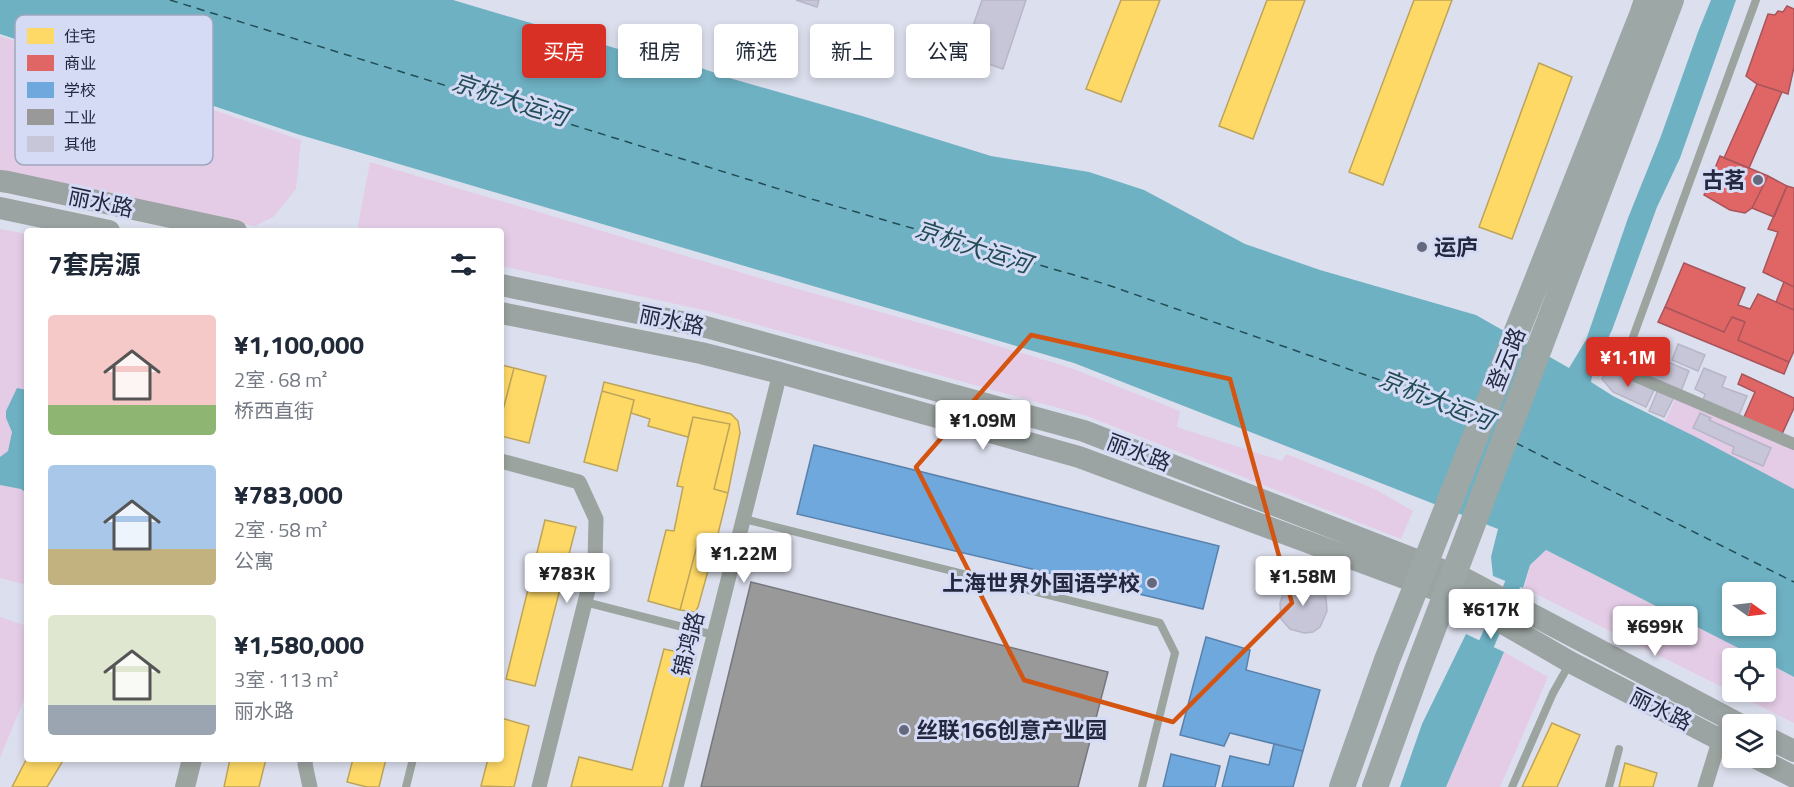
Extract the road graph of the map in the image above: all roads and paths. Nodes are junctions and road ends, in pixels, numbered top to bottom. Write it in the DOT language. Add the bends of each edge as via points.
graph roads {
  1 [pos="1756,0"];
  2 [pos="1656,9"];
  3 [pos="0,181"];
  4 [pos="0,208"];
  5 [pos="96,228"];
  6 [pos="222,228"];
  7 [pos="504,286"];
  8 [pos="504,314"];
  9 [pos="1621,370"];
  10 [pos="780,373"];
  11 [pos="1794,444"];
  12 [pos="504,462"];
  13 [pos="744,519"];
  14 [pos="1463,589"];
  15 [pos="585,602"];
  16 [pos="714,635"];
  17 [pos="1547,636"];
  18 [pos="1570,662"];
  19 [pos="1722,728"];
  20 [pos="1722,729"];
  21 [pos="1776,742"];
  22 [pos="1722,748"];
  23 [pos="1619,749"];
  24 [pos="1794,751"];
  25 [pos="191,762"];
  26 [pos="305,762"];
  27 [pos="412,762"];
  28 [pos="1776,768"];
  29 [pos="1794,777"];
  30 [pos="185,787"];
  31 [pos="310,787"];
  32 [pos="406,787"];
  33 [pos="539,787"];
  34 [pos="675,787"];
  35 [pos="1142,787"];
  36 [pos="1342,787"];
  37 [pos="1375,787"];
  38 [pos="1512,787"];
  39 [pos="1609,787"];
  40 [pos="1705,787"];
  1 -- 9 [label="lane"];
  2 -- 36 [label="main road, 登云路" via="1387,660"];
  2 -- 37 [label="main road, 登云路"];
  3 -- 6 [label="main road, 丽水路"];
  4 -- 5 [label="main road, 丽水路"];
  7 -- 14 [label="main road, 丽水路" via="706,327 1084,431"];
  8 -- 10 [label="main road, 丽水路"];
  9 -- 11 [label="street"];
  10 -- 13 [label="street, 锦鸿路"];
  10 -- 14 [label="main road, 丽水路" via="1079,457"];
  12 -- 15 [label="street" via="579,482 596,519 595,562"];
  13 -- 16 [label="street, 锦鸿路"];
  13 -- 35 [label="lane" via="1160,623 1174,653"];
  14 -- 17 [label="main road, 丽水路"];
  15 -- 16 [label="lane"];
  15 -- 33 [label="street"];
  16 -- 34 [label="street, 锦鸿路"];
  17 -- 18 [label="main road, 丽水路"];
  17 -- 19 [label="main road, 丽水路"];
  18 -- 20 [label="main road, 丽水路"];
  18 -- 38 [label="lane"];
  21 -- 24 [label="main road"];
  22 -- 40 [label="street"];
  23 -- 39 [label="lane"];
  25 -- 30 [label="street"];
  26 -- 31 [label="street"];
  27 -- 32 [label="lane"];
  28 -- 29 [label="main road"];
}
